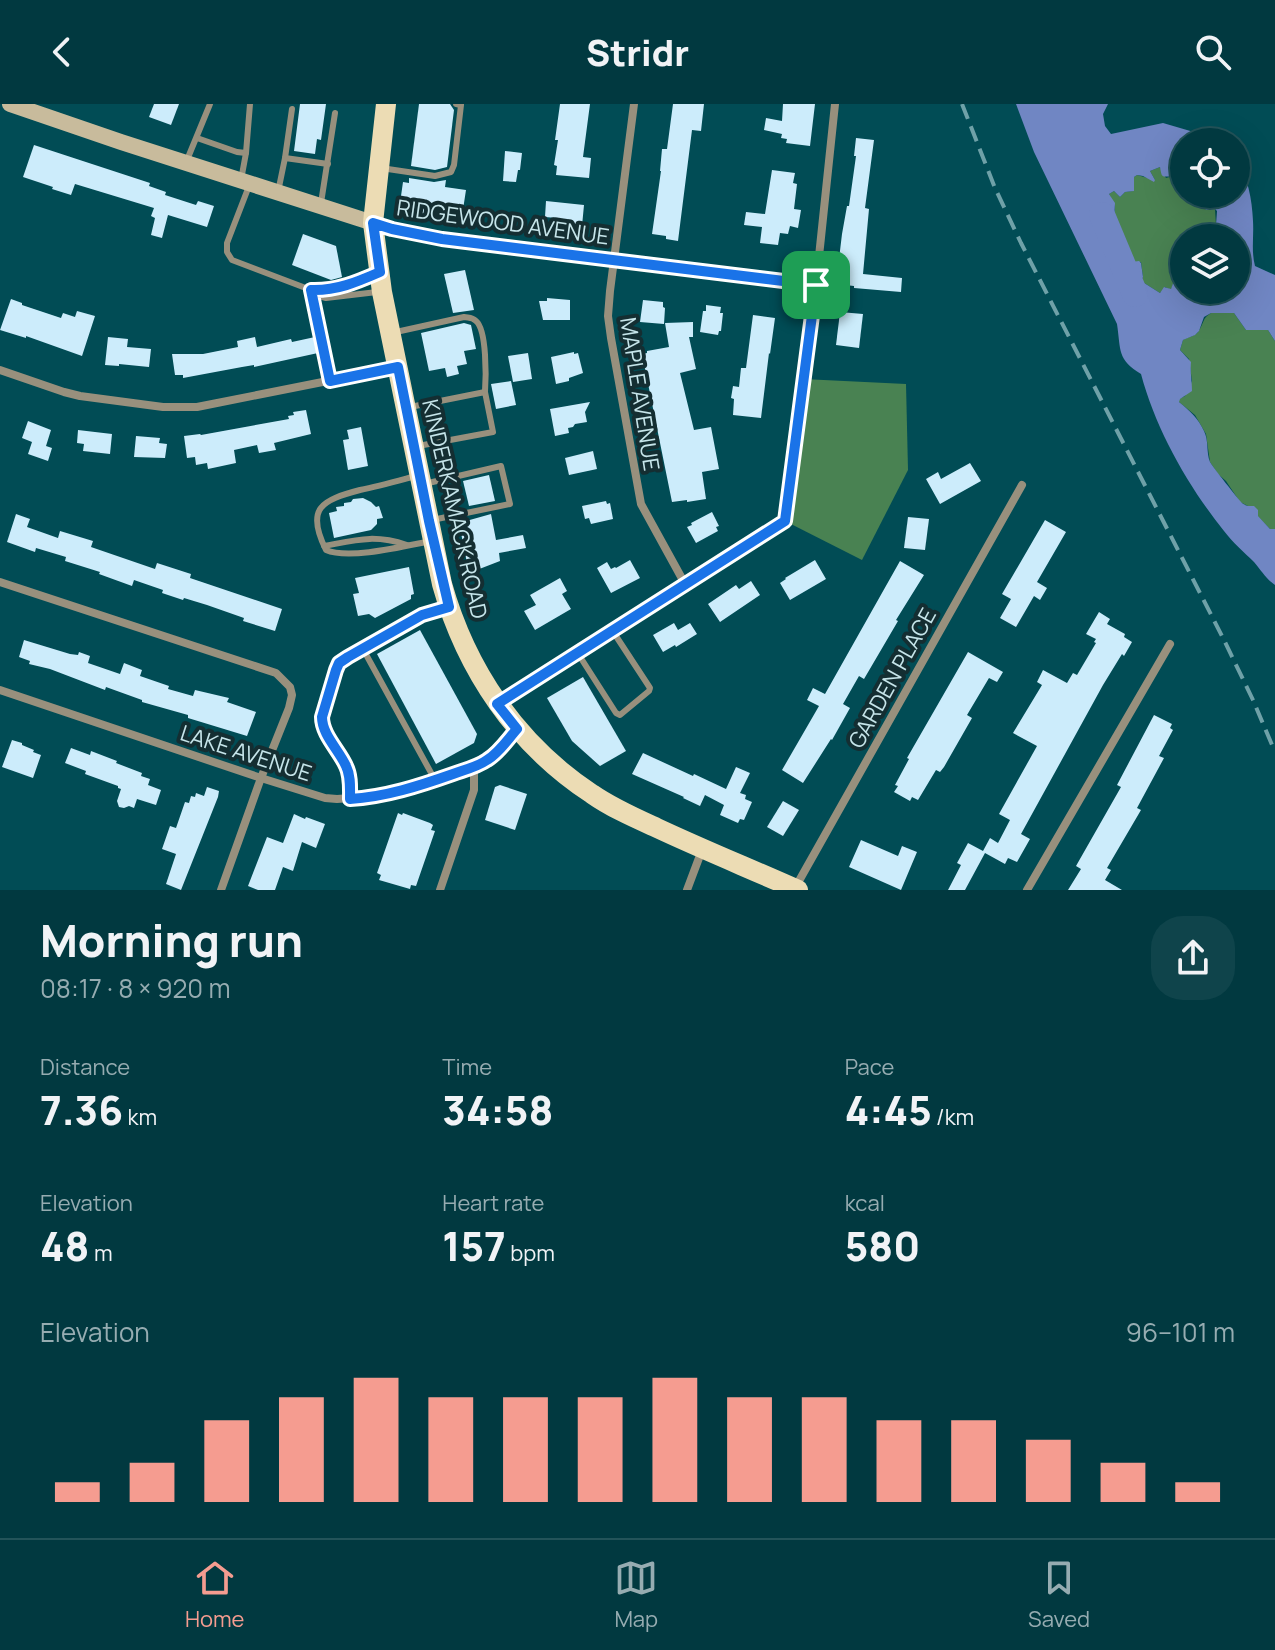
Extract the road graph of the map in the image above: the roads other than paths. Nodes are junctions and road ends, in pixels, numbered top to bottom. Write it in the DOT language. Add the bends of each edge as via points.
graph roads {
  1 [pos="10,104"];
  2 [pos="210,104"];
  3 [pos="250,104"];
  4 [pos="386,104"];
  5 [pos="456,104"];
  6 [pos="634,104"];
  7 [pos="835,104"];
  8 [pos="292,109"];
  9 [pos="335,113"];
  10 [pos="197,138"];
  11 [pos="246,153"];
  12 [pos="285,158"];
  13 [pos="185,163"];
  14 [pos="328,164"];
  15 [pos="378,168"];
  16 [pos="246,181"];
  17 [pos="278,192"];
  18 [pos="321,206"];
  19 [pos="373,223"];
  20 [pos="614,261"];
  21 [pos="381,282"];
  22 [pos="816,285"];
  23 [pos="311,290"];
  24 [pos="391,333"];
  25 [pos="398,367"];
  26 [pos="0,370"];
  27 [pos="330,381"];
  28 [pos="485,392"];
  29 [pos="407,408"];
  30 [pos="414,447"];
  31 [pos="421,480"];
  32 [pos="1022,485"];
  33 [pos="431,530"];
  34 [pos="407,545"];
  35 [pos="324,546"];
  36 [pos="0,582"];
  37 [pos="685,584"];
  38 [pos="449,607"];
  39 [pos="612,630"];
  40 [pos="1170,644"];
  41 [pos="363,649"];
  42 [pos="577,652"];
  43 [pos="0,690"];
  44 [pos="497,704"];
  45 [pos="517,729"];
  46 [pos="474,767"];
  47 [pos="261,778"];
  48 [pos="435,780"];
  49 [pos="350,799"];
  50 [pos="703,849"];
  51 [pos="796,889"];
  52 [pos="221,890"];
  53 [pos="440,890"];
  54 [pos="687,890"];
  55 [pos="1027,890"];
  1 -- 13 [label="street, RIDGEWOOD AVENUE"];
  2 -- 10 [label="lane"];
  3 -- 11 [label="lane"];
  4 -- 15 [label="main road, KINDERKAMACK ROAD"];
  5 -- 15 [label="lane" via="461,105 451,172 435,176"];
  6 -- 20 [label="street, MAPLE AVENUE"];
  7 -- 22 [label="street"];
  8 -- 12 [label="lane"];
  9 -- 14 [label="lane"];
  10 -- 11 [label="lane"];
  10 -- 13 [label="lane"];
  11 -- 16 [label="lane"];
  12 -- 14 [label="lane"];
  12 -- 17 [label="lane"];
  13 -- 16 [label="street, RIDGEWOOD AVENUE"];
  14 -- 18 [label="lane"];
  15 -- 19 [label="main road, KINDERKAMACK ROAD"];
  16 -- 17 [label="street, RIDGEWOOD AVENUE"];
  16 -- 23 [label="lane" via="227,243 229,255 241,265"];
  17 -- 18 [label="street, RIDGEWOOD AVENUE"];
  18 -- 19 [label="street, RIDGEWOOD AVENUE"];
  19 -- 20 [label="street, RIDGEWOOD AVENUE" via="442,239"];
  19 -- 21 [label="main road, KINDERKAMACK ROAD"];
  20 -- 22 [label="street, RIDGEWOOD AVENUE"];
  20 -- 37 [label="street, MAPLE AVENUE" via="609,327 637,487"];
  21 -- 23 [label="lane"];
  21 -- 23 [label="lane" via="326,298"];
  21 -- 24 [label="main road, KINDERKAMACK ROAD"];
  22 -- 37 [label="street" via="785,521"];
  23 -- 27 [label="lane"];
  24 -- 25 [label="main road, KINDERKAMACK ROAD"];
  24 -- 28 [label="lane" via="464,317 475,320 486,367"];
  25 -- 27 [label="street"];
  25 -- 29 [label="main road, KINDERKAMACK ROAD"];
  26 -- 27 [label="street" via="80,396 179,407"];
  28 -- 29 [label="lane"];
  28 -- 30 [label="lane" via="493,432"];
  29 -- 30 [label="main road, KINDERKAMACK ROAD"];
  30 -- 31 [label="main road, KINDERKAMACK ROAD"];
  31 -- 33 [label="main road, KINDERKAMACK ROAD"];
  31 -- 33 [label="lane" via="501,466 510,504"];
  31 -- 35 [label="lane" via="333,497 318,513"];
  32 -- 51 [label="street, GARDEN PLACE"];
  33 -- 34 [label="lane"];
  33 -- 38 [label="main road, KINDERKAMACK ROAD"];
  34 -- 35 [label="lane" via="368,537"];
  34 -- 35 [label="lane" via="340,554"];
  36 -- 47 [label="street" via="276,673 292,695"];
  37 -- 39 [label="street"];
  38 -- 41 [label="lane" via="422,615"];
  38 -- 44 [label="main road, KINDERKAMACK ROAD"];
  39 -- 42 [label="street"];
  39 -- 42 [label="lane" via="650,688 620,715"];
  40 -- 55 [label="street"];
  41 -- 48 [label="lane"];
  41 -- 49 [label="lane" via="339,663 322,717 347,766"];
  42 -- 44 [label="street"];
  43 -- 47 [label="street, LAKE AVENUE"];
  44 -- 45 [label="main road, KINDERKAMACK ROAD"];
  45 -- 46 [label="street, LAKE AVENUE" via="493,756"];
  45 -- 50 [label="main road, KINDERKAMACK ROAD" via="594,796"];
  46 -- 48 [label="street, LAKE AVENUE"];
  46 -- 53 [label="street" via="474,790"];
  47 -- 49 [label="street, LAKE AVENUE" via="325,798"];
  47 -- 52 [label="street"];
  48 -- 49 [label="street, LAKE AVENUE"];
  50 -- 51 [label="main road, KINDERKAMACK ROAD"];
  50 -- 54 [label="street"];
}
